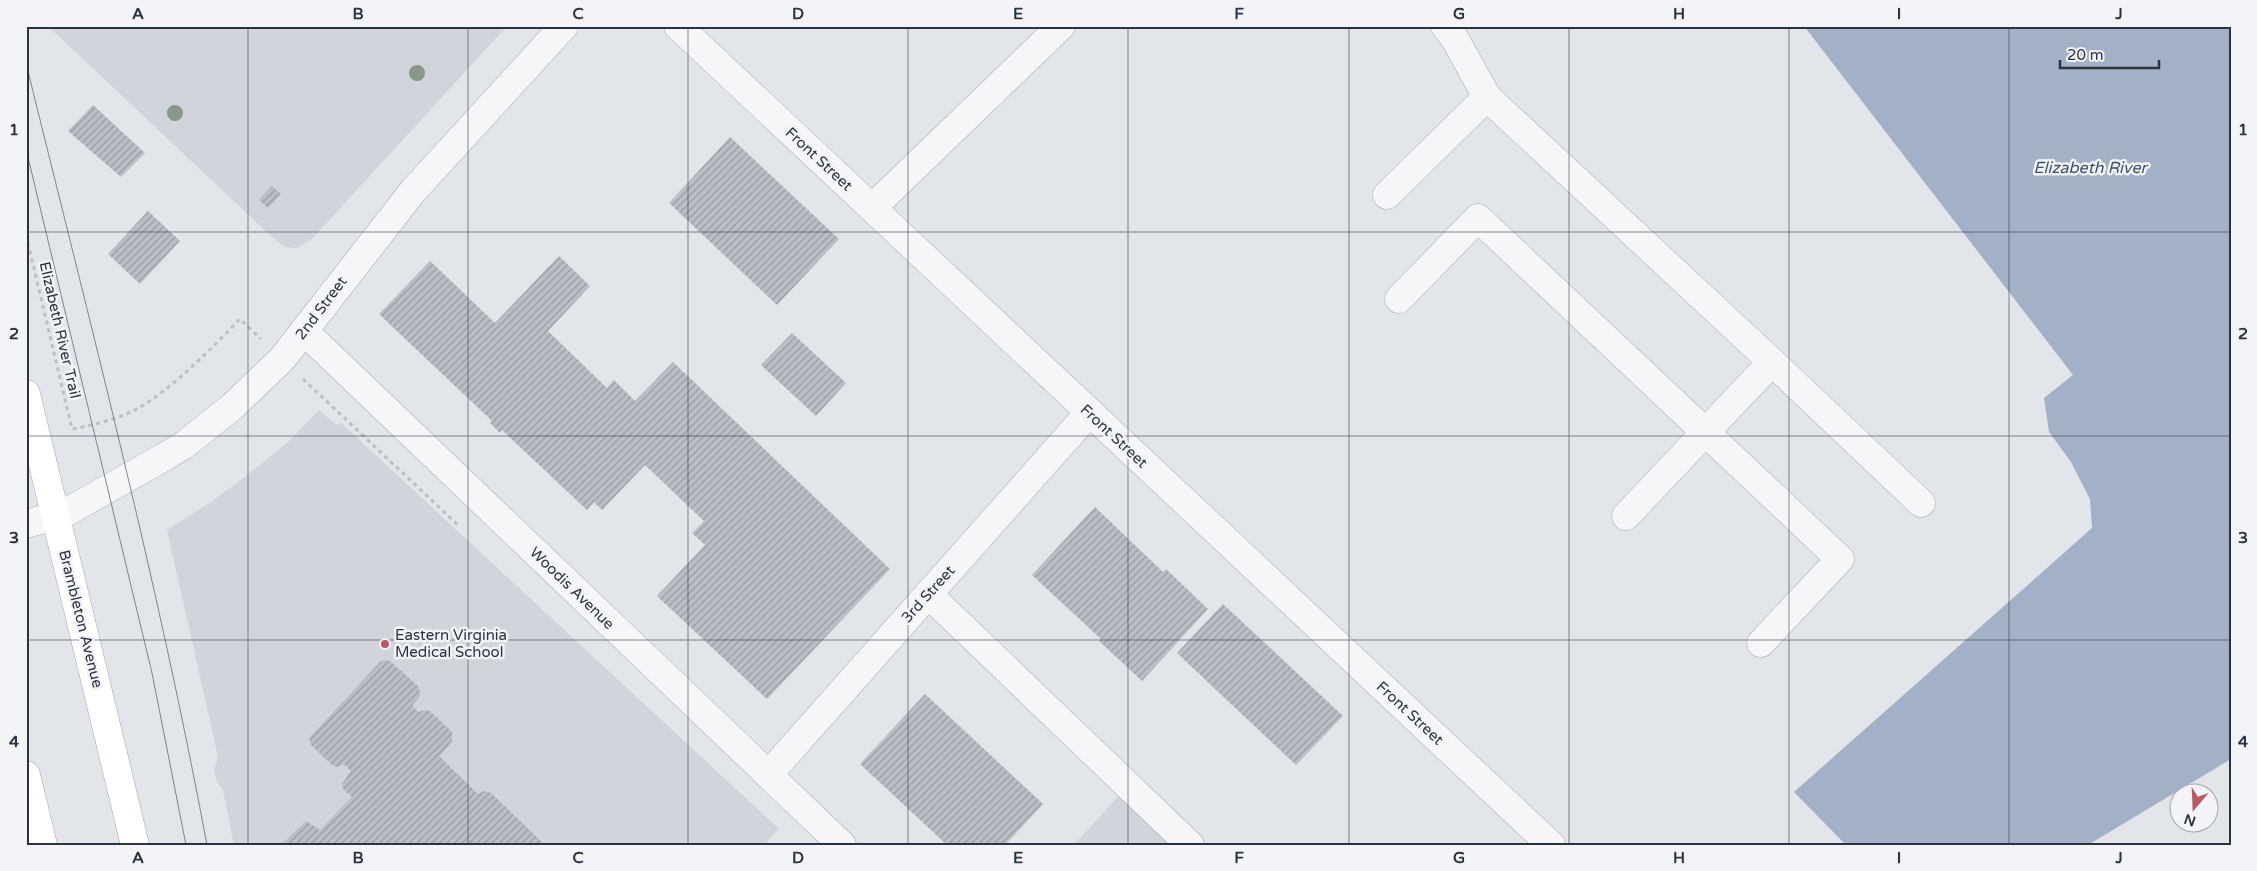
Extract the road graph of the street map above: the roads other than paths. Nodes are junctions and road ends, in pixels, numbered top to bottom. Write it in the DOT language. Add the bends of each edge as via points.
graph roads {
  1 [pos="564,26"];
  2 [pos="678,26"];
  3 [pos="1061,26"];
  4 [pos="1445,26"];
  5 [pos="1487,97"];
  6 [pos="1387,196"];
  7 [pos="872,208"];
  8 [pos="1400,300"];
  9 [pos="304,331"];
  10 [pos="1772,362"];
  11 [pos="26,394"];
  12 [pos="1089,413"];
  13 [pos="1705,432"];
  14 [pos="1921,503"];
  15 [pos="56,516"];
  16 [pos="1626,516"];
  17 [pos="26,524"];
  18 [pos="928,594"];
  19 [pos="1761,643"];
  20 [pos="26,775"];
  21 [pos="768,775"];
  22 [pos="43,845"];
  23 [pos="135,845"];
  24 [pos="842,845"];
  25 [pos="1190,845"];
  26 [pos="1551,845"];
  1 -- 9 [label="street, 2nd Street" via="413,191"];
  2 -- 7 [label="street, Front Street"];
  3 -- 7 [label="street"];
  4 -- 5 [label="street"];
  5 -- 6 [label="street"];
  5 -- 10 [label="street"];
  7 -- 12 [label="street, Front Street"];
  8 -- 13 [label="street" via="1478,218"];
  9 -- 15 [label="street, 2nd Street" via="282,359 210,426 164,457"];
  9 -- 21 [label="street, Woodis Avenue"];
  10 -- 13 [label="street"];
  10 -- 14 [label="street"];
  11 -- 15 [label="main road, Brambleton Avenue"];
  12 -- 18 [label="street, 3rd Street"];
  12 -- 26 [label="street, Front Street"];
  13 -- 16 [label="street"];
  13 -- 19 [label="street" via="1840,559"];
  15 -- 17 [label="street, 2nd Street"];
  15 -- 23 [label="main road, Brambleton Avenue"];
  18 -- 21 [label="street, 3rd Street"];
  18 -- 25 [label="street"];
  20 -- 22 [label="main road"];
  21 -- 24 [label="street, Woodis Avenue"];
}
